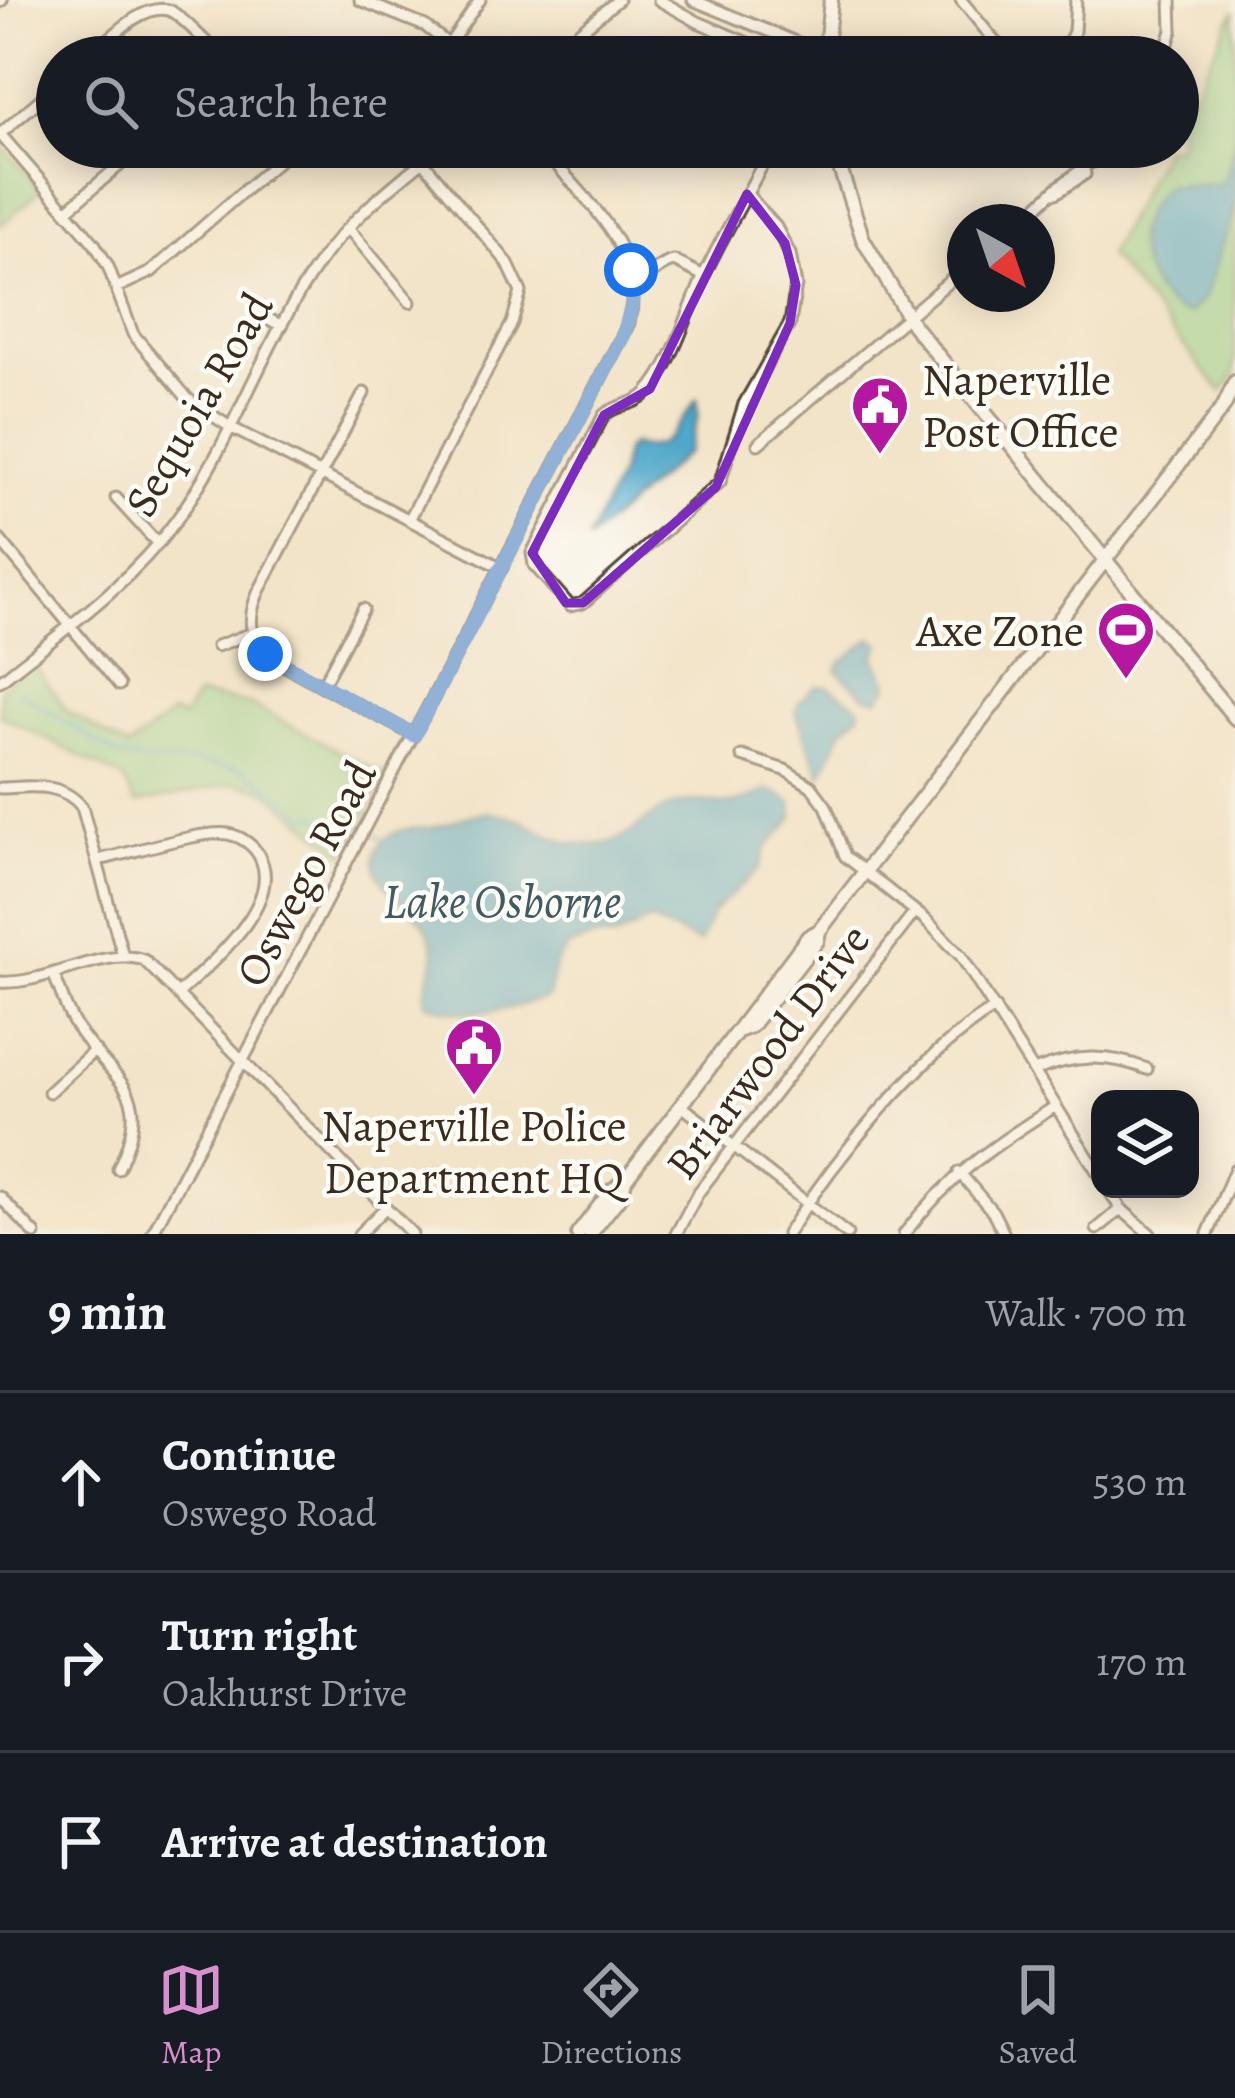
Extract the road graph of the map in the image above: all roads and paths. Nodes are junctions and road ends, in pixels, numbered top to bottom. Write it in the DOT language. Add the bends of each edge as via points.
graph roads {
  1 [pos="362,0"];
  2 [pos="480,0"];
  3 [pos="617,0"];
  4 [pos="659,0"];
  5 [pos="693,0"];
  6 [pos="831,0"];
  7 [pos="961,0"];
  8 [pos="1076,0"];
  9 [pos="1171,0"];
  10 [pos="113,36"];
  11 [pos="200,36"];
  12 [pos="439,36"];
  13 [pos="455,36"];
  14 [pos="573,36"];
  15 [pos="731,36"];
  16 [pos="778,36"];
  17 [pos="827,36"];
  18 [pos="991,36"];
  19 [pos="1072,36"];
  20 [pos="1170,36"];
  21 [pos="36,103"];
  22 [pos="0,134"];
  23 [pos="116,168"];
  24 [pos="270,168"];
  25 [pos="415,168"];
  26 [pos="429,168"];
  27 [pos="558,168"];
  28 [pos="761,168"];
  29 [pos="840,168"];
  30 [pos="1088,168"];
  31 [pos="747,194"];
  32 [pos="1043,204"];
  33 [pos="66,211"];
  34 [pos="348,228"];
  35 [pos="704,276"];
  36 [pos="633,282"];
  37 [pos="947,283"];
  38 [pos="116,289"];
  39 [pos="410,302"];
  40 [pos="256,313"];
  41 [pos="907,317"];
  42 [pos="282,326"];
  43 [pos="1235,382"];
  44 [pos="364,393"];
  45 [pos="1232,398"];
  46 [pos="230,427"];
  47 [pos="758,445"];
  48 [pos="321,474"];
  49 [pos="116,498"];
  50 [pos="409,520"];
  51 [pos="0,539"];
  52 [pos="158,544"];
  53 [pos="1105,560"];
  54 [pos="502,568"];
  55 [pos="363,609"];
  56 [pos="70,625"];
  57 [pos="252,633"];
  58 [pos="218,646"];
  59 [pos="0,681"];
  60 [pos="119,685"];
  61 [pos="322,686"];
  62 [pos="1235,718"];
  63 [pos="414,735"];
  64 [pos="742,756"];
  65 [pos="0,788"];
  66 [pos="98,860"];
  67 [pos="865,872"];
  68 [pos="916,912"];
  69 [pos="123,956"];
  70 [pos="54,976"];
  71 [pos="0,982"];
  72 [pos="180,992"];
  73 [pos="995,1008"];
  74 [pos="95,1050"];
  75 [pos="245,1058"];
  76 [pos="1147,1069"];
  77 [pos="1034,1071"];
  78 [pos="49,1092"];
  79 [pos="1056,1106"];
  80 [pos="683,1107"];
  81 [pos="734,1146"];
  82 [pos="1091,1162"];
  83 [pos="118,1169"];
  84 [pos="1235,1169"];
  85 [pos="959,1172"];
  86 [pos="626,1180"];
  87 [pos="0,1197"];
  88 [pos="1114,1198"];
  89 [pos="808,1204"];
  90 [pos="386,1207"];
  91 [pos="1121,1209"];
  92 [pos="1097,1229"];
  93 [pos="35,1234"];
  94 [pos="152,1234"];
  95 [pos="359,1234"];
  96 [pos="412,1234"];
  97 [pos="578,1234"];
  98 [pos="590,1234"];
  99 [pos="676,1234"];
  100 [pos="787,1234"];
  101 [pos="847,1234"];
  102 [pos="904,1234"];
  103 [pos="1004,1234"];
  104 [pos="1150,1234"];
  105 [pos="1208,1234"];
  1 -- 12 [label="street"];
  2 -- 13 [label="street"];
  3 -- 14 [label="street"];
  4 -- 15 [label="street"];
  5 -- 16 [label="street"];
  6 -- 17 [label="main road"];
  7 -- 18 [label="street"];
  8 -- 19 [label="street"];
  9 -- 20 [label="street"];
  10 -- 11 [label="street" via="158,6"];
  21 -- 22 [label="street"];
  22 -- 33 [label="street"];
  23 -- 33 [label="street"];
  24 -- 38 [label="street" via="151,272"];
  25 -- 34 [label="street, Sequoia Road"];
  26 -- 50 [label="street" via="507,262 521,292"];
  27 -- 36 [label="street" via="617,239"];
  28 -- 31 [label="street"];
  29 -- 41 [label="main road" via="863,239"];
  30 -- 32 [label="street"];
  31 -- 35 [label="street"];
  31 -- 35 [label="street" via="785,242 796,285 790,323 744,404 723,476 583,603 566,603 532,553 604,415 650,388"];
  33 -- 38 [label="street" via="103,256"];
  34 -- 39 [label="street"];
  34 -- 42 [label="street, Sequoia Road"];
  35 -- 36 [label="street" via="674,261"];
  36 -- 54 [label="street, Oswego Road" via="624,334"];
  37 -- 41 [label="street"];
  38 -- 46 [label="street" via="145,353 188,399"];
  40 -- 42 [label="street"];
  41 -- 47 [label="street"];
  41 -- 53 [label="main road"];
  42 -- 46 [label="street, Sequoia Road"];
  43 -- 45 [label="main road"];
  44 -- 48 [label="street"];
  45 -- 53 [label="main road"];
  46 -- 48 [label="street"];
  46 -- 52 [label="street, Sequoia Road"];
  48 -- 50 [label="street"];
  48 -- 57 [label="street" via="252,605"];
  49 -- 52 [label="street"];
  50 -- 54 [label="street"];
  51 -- 56 [label="street"];
  52 -- 56 [label="street, Sequoia Road"];
  53 -- 62 [label="main road"];
  53 -- 67 [label="main road"];
  54 -- 63 [label="street, Oswego Road"];
  55 -- 61 [label="street"];
  56 -- 59 [label="street, Sequoia Road"];
  56 -- 60 [label="street"];
  57 -- 58 [label="street"];
  57 -- 61 [label="street" via="270,658"];
  61 -- 63 [label="street"];
  63 -- 75 [label="street, Oswego Road"];
  64 -- 67 [label="street" via="811,786 841,850"];
  65 -- 66 [label="street" via="71,795 85,812"];
  66 -- 69 [label="street"];
  66 -- 72 [label="street" via="224,834 259,855 265,881 245,924"];
  67 -- 68 [label="street"];
  67 -- 80 [label="main road"];
  68 -- 73 [label="street" via="961,956"];
  68 -- 81 [label="street, Briarwood Drive"];
  69 -- 70 [label="street"];
  69 -- 72 [label="street" via="149,962"];
  70 -- 71 [label="street"];
  70 -- 74 [label="street"];
  72 -- 75 [label="street"];
  73 -- 77 [label="street"];
  73 -- 89 [label="street" via="938,1051"];
  74 -- 78 [label="street"];
  74 -- 83 [label="street" via="133,1105 133,1133"];
  75 -- 90 [label="street"];
  75 -- 94 [label="street, Oswego Road"];
  76 -- 77 [label="street" via="1088,1057"];
  77 -- 79 [label="street"];
  79 -- 82 [label="street"];
  79 -- 85 [label="street"];
  80 -- 81 [label="street"];
  80 -- 86 [label="main road"];
  81 -- 89 [label="street"];
  81 -- 99 [label="street, Briarwood Drive"];
  84 -- 105 [label="street"];
  85 -- 102 [label="street"];
  85 -- 103 [label="street"];
  86 -- 97 [label="main road"];
  86 -- 98 [label="main road"];
  87 -- 93 [label="street"];
  88 -- 91 [label="street"];
  89 -- 100 [label="street"];
  89 -- 101 [label="street"];
  90 -- 95 [label="street"];
  90 -- 96 [label="street"];
  91 -- 92 [label="street"];
  91 -- 104 [label="street"];
}
